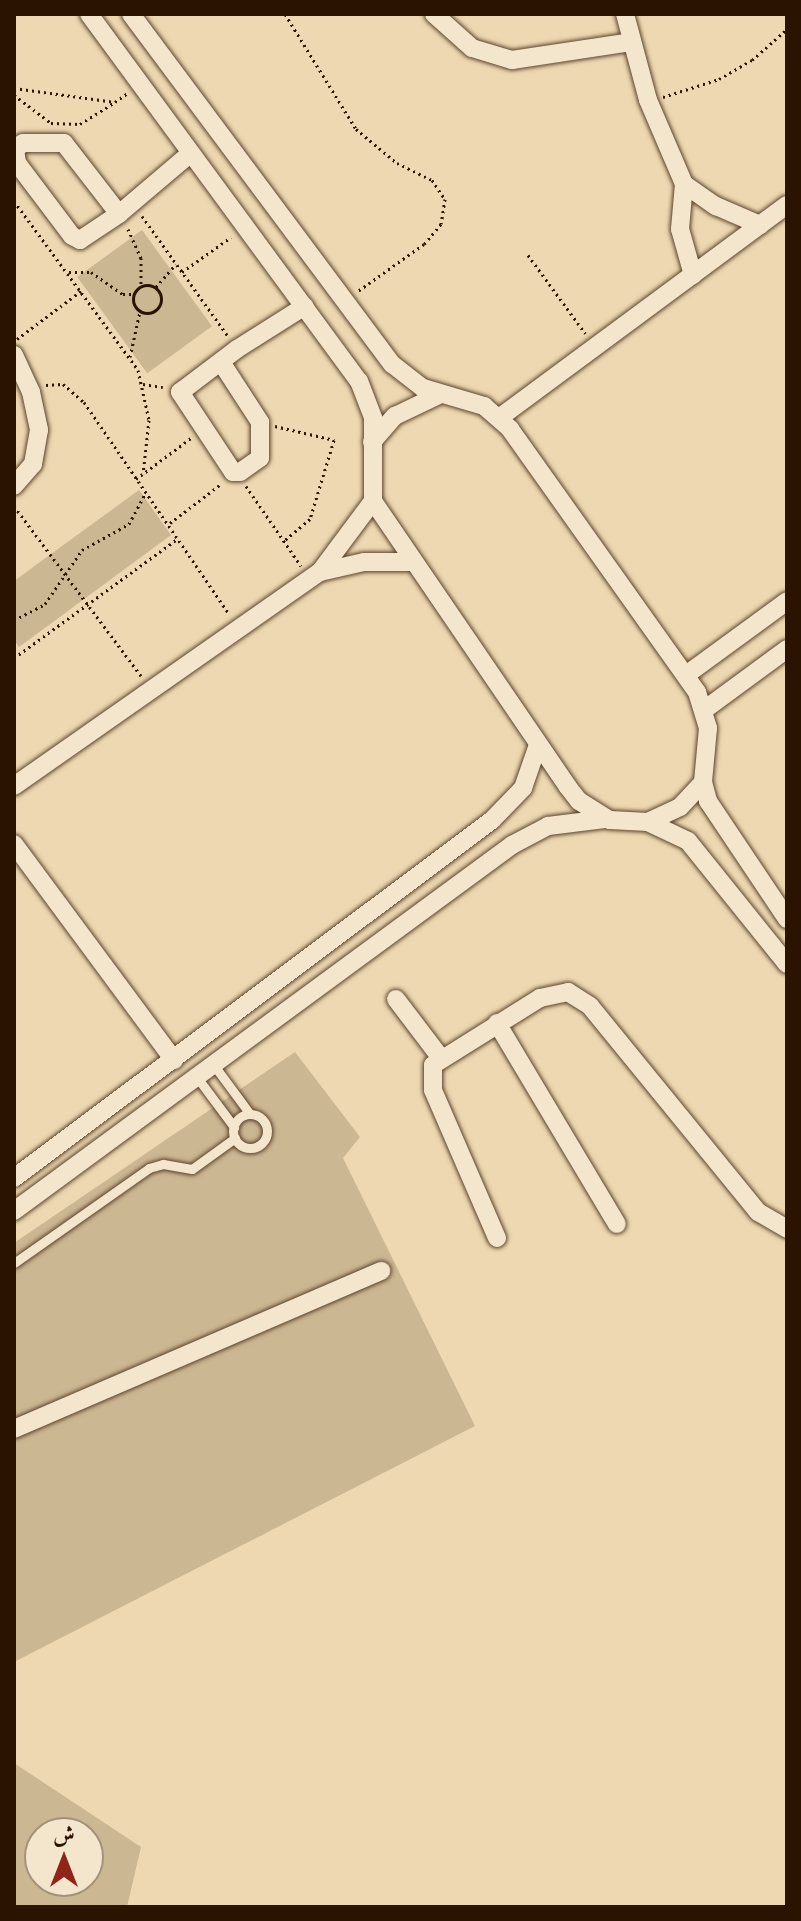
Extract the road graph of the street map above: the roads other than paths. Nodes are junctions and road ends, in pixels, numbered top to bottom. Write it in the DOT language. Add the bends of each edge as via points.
graph roads {
  1 [pos="89,14"];
  2 [pos="131,14"];
  3 [pos="434,14"];
  4 [pos="625,14"];
  5 [pos="631,42"];
  6 [pos="191,153"];
  7 [pos="684,184"];
  8 [pos="787,205"];
  9 [pos="126,208"];
  10 [pos="760,225"];
  11 [pos="693,275"];
  12 [pos="305,306"];
  13 [pos="14,355"];
  14 [pos="221,362"];
  15 [pos="441,394"];
  16 [pos="499,418"];
  17 [pos="372,442"];
  18 [pos="14,486"];
  19 [pos="373,501"];
  20 [pos="413,562"];
  21 [pos="315,575"];
  22 [pos="787,601"];
  23 [pos="787,649"];
  24 [pos="686,675"];
  25 [pos="704,710"];
  26 [pos="538,745"];
  27 [pos="703,782"];
  28 [pos="14,786"];
  29 [pos="610,820"];
  30 [pos="648,822"];
  31 [pos="480,829"];
  32 [pos="727,836"];
  33 [pos="14,844"];
  34 [pos="500,854"];
  35 [pos="703,854"];
  36 [pos="787,919"];
  37 [pos="787,964"];
  38 [pos="396,999"];
  39 [pos="497,1023"];
  40 [pos="440,1057"];
  41 [pos="174,1060"];
  42 [pos="213,1064"];
  43 [pos="196,1076"];
  44 [pos="250,1114"];
  45 [pos="234,1127"];
  46 [pos="235,1138"];
  47 [pos="14,1178"];
  48 [pos="14,1211"];
  49 [pos="617,1224"];
  50 [pos="787,1229"];
  51 [pos="497,1238"];
  52 [pos="14,1263"];
  53 [pos="381,1271"];
  54 [pos="14,1429"];
  1 -- 6 [label="street"];
  2 -- 15 [label="street" via="406,378"];
  3 -- 5 [label="street" via="472,48 512,60"];
  4 -- 5 [label="street"];
  5 -- 7 [label="street" via="648,100"];
  6 -- 9 [label="street"];
  6 -- 12 [label="street"];
  7 -- 10 [label="street" via="716,206"];
  7 -- 11 [label="street" via="680,229"];
  8 -- 10 [label="street"];
  9 -- 9 [label="street" via="85,239 76,239 17,163 15,149 23,143 64,143"];
  10 -- 11 [label="street"];
  11 -- 16 [label="street"];
  12 -- 14 [label="street"];
  12 -- 17 [label="street" via="363,390 373,418"];
  13 -- 18 [label="street" via="31,392 38,450"];
  14 -- 14 [label="street" via="260,422 260,458 237,473 180,392"];
  15 -- 16 [label="street" via="471,399"];
  15 -- 17 [label="street" via="395,416"];
  16 -- 24 [label="street"];
  17 -- 19 [label="street"];
  19 -- 20 [label="street"];
  19 -- 21 [label="street"];
  20 -- 21 [label="street" via="364,562"];
  20 -- 26 [label="street"];
  21 -- 28 [label="street"];
  22 -- 24 [label="street"];
  23 -- 25 [label="street"];
  24 -- 25 [label="street"];
  25 -- 27 [label="street" via="709,746"];
  26 -- 29 [label="street" via="579,801"];
  26 -- 31 [label="street" via="523,788"];
  27 -- 30 [label="street" via="680,807"];
  27 -- 32 [label="street"];
  29 -- 30 [label="street"];
  29 -- 34 [label="street" via="548,826"];
  30 -- 35 [label="street" via="670,829"];
  31 -- 34 [label="street"];
  31 -- 41 [label="street"];
  32 -- 35 [label="street" via="711,833 704,838"];
  32 -- 36 [label="street"];
  33 -- 41 [label="street"];
  34 -- 42 [label="street"];
  35 -- 37 [label="street"];
  38 -- 40 [label="street"];
  39 -- 40 [label="street"];
  39 -- 49 [label="street"];
  39 -- 50 [label="street" via="554,993 580,996 758,1212"];
  40 -- 51 [label="street" via="431,1074 433,1090"];
  41 -- 47 [label="street"];
  42 -- 43 [label="street"];
  42 -- 44 [label="lane"];
  43 -- 45 [label="lane"];
  43 -- 48 [label="street"];
  44 -- 45 [label="lane"];
  44 -- 46 [label="lane" via="265,1122 266,1138 253,1148"];
  45 -- 46 [label="lane"];
  46 -- 52 [label="lane" via="192,1169 163,1164 149,1168"];
  53 -- 54 [label="street"];
}
